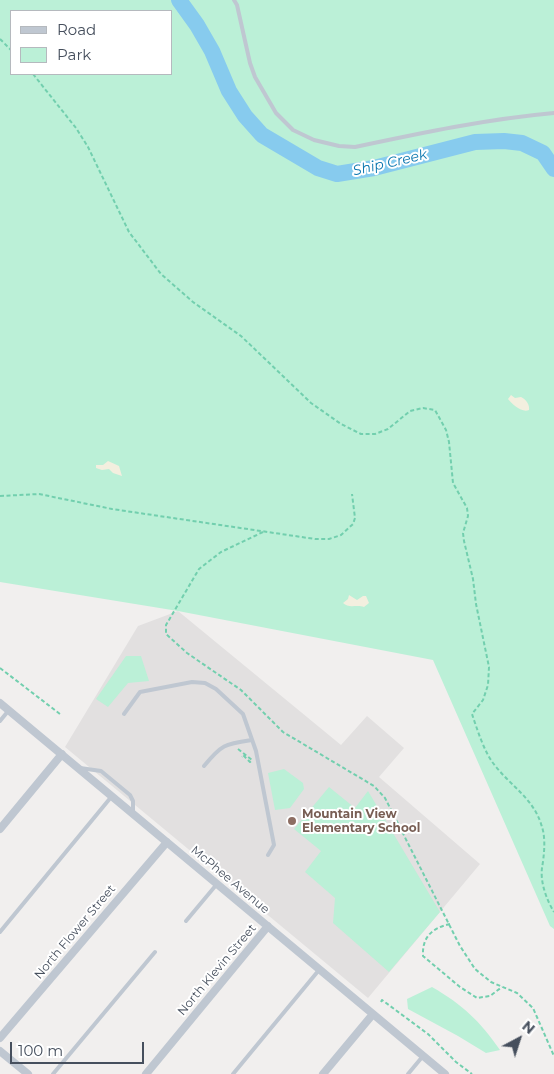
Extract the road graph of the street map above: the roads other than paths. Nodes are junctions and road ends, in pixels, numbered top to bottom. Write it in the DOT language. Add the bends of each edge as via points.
graph roads {
  1 [pos="234,0"];
  2 [pos="554,113"];
  3 [pos="0,703"];
  4 [pos="9,710"];
  5 [pos="124,714"];
  6 [pos="0,721"];
  7 [pos="252,740"];
  8 [pos="62,754"];
  9 [pos="204,766"];
  10 [pos="78,768"];
  11 [pos="112,796"];
  12 [pos="133,814"];
  13 [pos="0,829"];
  14 [pos="167,842"];
  15 [pos="268,856"];
  16 [pos="217,884"];
  17 [pos="186,921"];
  18 [pos="268,926"];
  19 [pos="0,932"];
  20 [pos="155,952"];
  21 [pos="320,969"];
  22 [pos="373,1014"];
  23 [pos="0,1038"];
  24 [pos="0,1050"];
  25 [pos="423,1056"];
  26 [pos="28,1074"];
  27 [pos="53,1074"];
  28 [pos="146,1074"];
  29 [pos="233,1074"];
  30 [pos="323,1074"];
  31 [pos="408,1074"];
  32 [pos="445,1074"];
  1 -- 2 [label="lane" via="250,63 276,113 293,130 314,140 355,147 454,126"];
  3 -- 4 [label="street, McPhee Avenue"];
  4 -- 6 [label="lane"];
  4 -- 8 [label="street, McPhee Avenue"];
  5 -- 7 [label="lane" via="140,692 205,682 243,714"];
  7 -- 9 [label="lane" via="218,749"];
  7 -- 15 [label="lane" via="274,845"];
  8 -- 10 [label="street, McPhee Avenue"];
  8 -- 13 [label="street"];
  10 -- 11 [label="street, McPhee Avenue"];
  10 -- 12 [label="lane" via="101,771 130,795"];
  11 -- 12 [label="street, McPhee Avenue"];
  11 -- 19 [label="lane"];
  12 -- 14 [label="street, McPhee Avenue"];
  14 -- 16 [label="street, McPhee Avenue"];
  14 -- 23 [label="street, North Flower Street"];
  16 -- 17 [label="lane"];
  16 -- 18 [label="street, McPhee Avenue"];
  18 -- 21 [label="street, McPhee Avenue"];
  18 -- 28 [label="street, North Klevin Street"];
  20 -- 27 [label="lane"];
  21 -- 22 [label="street, McPhee Avenue"];
  21 -- 29 [label="lane"];
  22 -- 25 [label="street, McPhee Avenue"];
  22 -- 30 [label="street"];
  24 -- 26 [label="street"];
  25 -- 31 [label="lane"];
  25 -- 32 [label="street, McPhee Avenue"];
}
